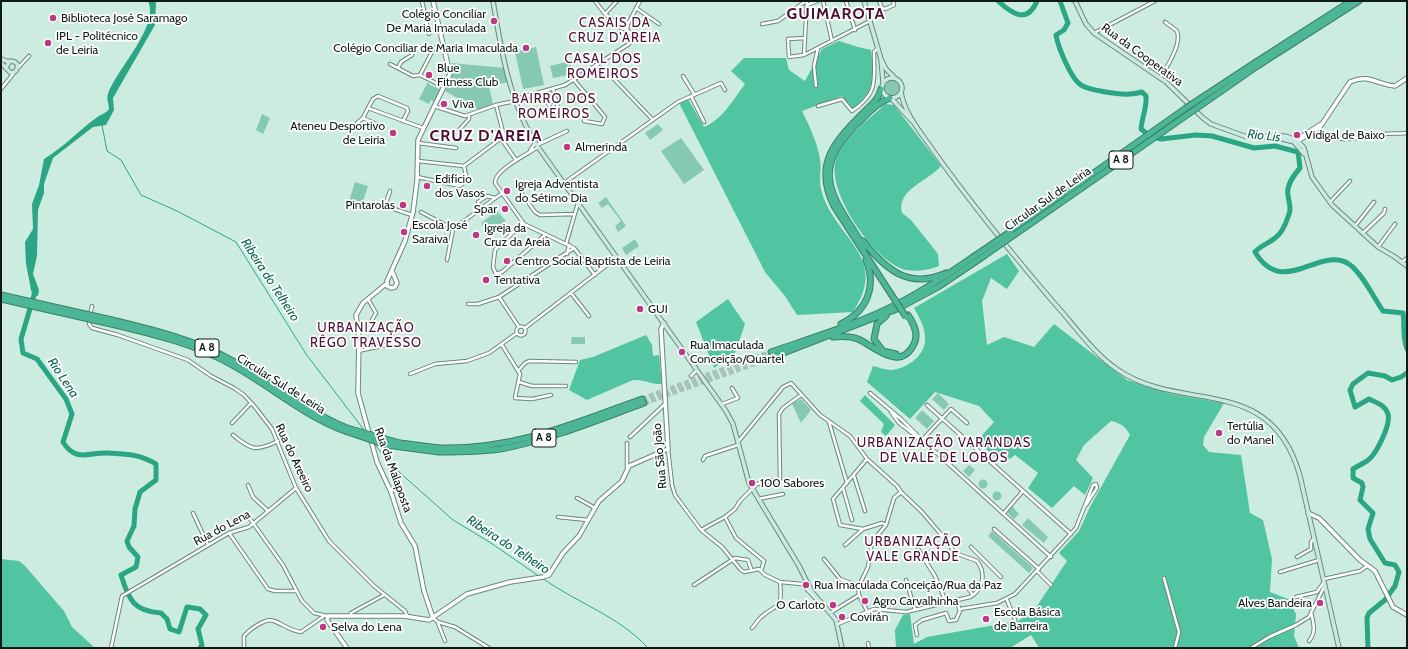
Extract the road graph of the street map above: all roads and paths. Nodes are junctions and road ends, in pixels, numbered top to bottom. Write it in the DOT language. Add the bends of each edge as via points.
graph roads {
  1 [pos="422,1"];
  2 [pos="433,1"];
  3 [pos="493,1"];
  4 [pos="595,1"];
  5 [pos="617,1"];
  6 [pos="640,1"];
  7 [pos="817,1"];
  8 [pos="824,1"];
  9 [pos="846,1"];
  10 [pos="864,1"];
  11 [pos="879,1"];
  12 [pos="893,1"];
  13 [pos="1075,1"];
  14 [pos="1155,1"];
  15 [pos="1351,1"];
  16 [pos="1359,1"];
  17 [pos="806,2"];
  18 [pos="636,8"];
  19 [pos="605,14"];
  20 [pos="616,21"];
  21 [pos="870,21"];
  22 [pos="625,22"];
  23 [pos="1165,22"];
  24 [pos="659,24"];
  25 [pos="762,24"];
  26 [pos="620,26"];
  27 [pos="626,28"];
  28 [pos="855,30"];
  29 [pos="1094,33"];
  30 [pos="429,34"];
  31 [pos="805,38"];
  32 [pos="832,41"];
  33 [pos="444,46"];
  34 [pos="413,48"];
  35 [pos="818,48"];
  36 [pos="878,48"];
  37 [pos="29,56"];
  38 [pos="804,56"];
  39 [pos="1,59"];
  40 [pos="881,59"];
  41 [pos="9,62"];
  42 [pos="1,63"];
  43 [pos="16,63"];
  44 [pos="23,63"];
  45 [pos="390,64"];
  46 [pos="1257,64"];
  47 [pos="597,66"];
  48 [pos="6,67"];
  49 [pos="18,68"];
  50 [pos="398,68"];
  51 [pos="9,72"];
  52 [pos="15,72"];
  53 [pos="420,75"];
  54 [pos="683,76"];
  55 [pos="10,78"];
  56 [pos="896,78"];
  57 [pos="1160,78"];
  58 [pos="1407,78"];
  59 [pos="574,80"];
  60 [pos="883,82"];
  61 [pos="816,86"];
  62 [pos="444,87"];
  63 [pos="1,89"];
  64 [pos="553,89"];
  65 [pos="881,89"];
  66 [pos="725,90"];
  67 [pos="901,92"];
  68 [pos="584,93"];
  69 [pos="692,95"];
  70 [pos="890,98"];
  71 [pos="516,100"];
  72 [pos="556,100"];
  73 [pos="572,101"];
  74 [pos="496,105"];
  75 [pos="434,106"];
  76 [pos="818,106"];
  77 [pos="368,108"];
  78 [pos="469,116"];
  79 [pos="363,118"];
  80 [pos="653,120"];
  81 [pos="403,121"];
  82 [pos="584,121"];
  83 [pos="704,122"];
  84 [pos="357,123"];
  85 [pos="380,126"];
  86 [pos="917,127"];
  87 [pos="423,128"];
  88 [pos="460,129"];
  89 [pos="1313,130"];
  90 [pos="566,131"];
  91 [pos="1407,133"];
  92 [pos="502,140"];
  93 [pos="417,142"];
  94 [pos="1297,142"];
  95 [pos="537,145"];
  96 [pos="456,148"];
  97 [pos="516,160"];
  98 [pos="417,162"];
  99 [pos="464,166"];
  100 [pos="417,177"];
  101 [pos="1350,181"];
  102 [pos="564,183"];
  103 [pos="518,188"];
  104 [pos="390,191"];
  105 [pos="501,194"];
  106 [pos="495,198"];
  107 [pos="578,202"];
  108 [pos="1329,202"];
  109 [pos="1374,202"];
  110 [pos="480,209"];
  111 [pos="1385,209"];
  112 [pos="421,212"];
  113 [pos="575,214"];
  114 [pos="412,215"];
  115 [pos="523,223"];
  116 [pos="1395,224"];
  117 [pos="1354,226"];
  118 [pos="453,229"];
  119 [pos="854,231"];
  120 [pos="1363,234"];
  121 [pos="545,235"];
  122 [pos="568,245"];
  123 [pos="1378,247"];
  124 [pos="574,248"];
  125 [pos="862,250"];
  126 [pos="567,254"];
  127 [pos="615,254"];
  128 [pos="983,254"];
  129 [pos="1407,258"];
  130 [pos="447,260"];
  131 [pos="620,260"];
  132 [pos="1402,262"];
  133 [pos="608,265"];
  134 [pos="961,265"];
  135 [pos="1407,266"];
  136 [pos="392,271"];
  137 [pos="595,275"];
  138 [pos="390,278"];
  139 [pos="395,279"];
  140 [pos="387,286"];
  141 [pos="571,293"];
  142 [pos="893,294"];
  143 [pos="1,295"];
  144 [pos="499,297"];
  145 [pos="1,299"];
  146 [pos="368,299"];
  147 [pos="468,304"];
  148 [pos="92,306"];
  149 [pos="897,309"];
  150 [pos="589,316"];
  151 [pos="907,316"];
  152 [pos="372,320"];
  153 [pos="111,322"];
  154 [pos="664,323"];
  155 [pos="519,327"];
  156 [pos="525,328"];
  157 [pos="517,333"];
  158 [pos="826,333"];
  159 [pos="813,343"];
  160 [pos="386,345"];
  161 [pos="502,345"];
  162 [pos="358,351"];
  163 [pos="576,362"];
  164 [pos="698,370"];
  165 [pos="518,371"];
  166 [pos="410,374"];
  167 [pos="691,376"];
  168 [pos="519,382"];
  169 [pos="566,386"];
  170 [pos="732,388"];
  171 [pos="870,393"];
  172 [pos="551,395"];
  173 [pos="801,395"];
  174 [pos="643,401"];
  175 [pos="252,403"];
  176 [pos="666,403"];
  177 [pos="722,404"];
  178 [pos="927,405"];
  179 [pos="891,412"];
  180 [pos="942,418"];
  181 [pos="829,422"];
  182 [pos="966,422"];
  183 [pos="232,423"];
  184 [pos="233,435"];
  185 [pos="630,438"];
  186 [pos="923,439"];
  187 [pos="278,441"];
  188 [pos="627,442"];
  189 [pos="738,444"];
  190 [pos="930,447"];
  191 [pos="668,449"];
  192 [pos="868,459"];
  193 [pos="703,460"];
  194 [pos="627,468"];
  195 [pos="854,475"];
  196 [pos="847,483"];
  197 [pos="248,485"];
  198 [pos="296,488"];
  199 [pos="843,488"];
  200 [pos="752,489"];
  201 [pos="1023,491"];
  202 [pos="901,492"];
  203 [pos="783,494"];
  204 [pos="577,498"];
  205 [pos="758,500"];
  206 [pos="1086,504"];
  207 [pos="595,508"];
  208 [pos="268,511"];
  209 [pos="864,511"];
  210 [pos="193,513"];
  211 [pos="1004,513"];
  212 [pos="1308,513"];
  213 [pos="248,516"];
  214 [pos="558,517"];
  215 [pos="725,517"];
  216 [pos="1319,518"];
  217 [pos="588,520"];
  218 [pos="852,520"];
  219 [pos="1310,520"];
  220 [pos="254,523"];
  221 [pos="886,525"];
  222 [pos="863,529"];
  223 [pos="994,529"];
  224 [pos="701,530"];
  225 [pos="229,533"];
  226 [pos="1071,534"];
  227 [pos="1314,538"];
  228 [pos="208,545"];
  229 [pos="845,546"];
  230 [pos="971,547"];
  231 [pos="918,549"];
  232 [pos="1050,557"];
  233 [pos="1297,557"];
  234 [pos="824,558"];
  235 [pos="732,559"];
  236 [pos="983,559"];
  237 [pos="1319,560"];
  238 [pos="979,564"];
  239 [pos="1368,566"];
  240 [pos="751,569"];
  241 [pos="1038,570"];
  242 [pos="761,571"];
  243 [pos="1280,572"];
  244 [pos="1001,577"];
  245 [pos="1164,578"];
  246 [pos="906,580"];
  247 [pos="780,582"];
  248 [pos="1324,582"];
  249 [pos="960,584"];
  250 [pos="694,585"];
  251 [pos="1051,585"];
  252 [pos="859,586"];
  253 [pos="295,591"];
  254 [pos="384,595"];
  255 [pos="859,595"];
  256 [pos="973,595"];
  257 [pos="1296,597"];
  258 [pos="816,599"];
  259 [pos="956,600"];
  260 [pos="1007,600"];
  261 [pos="946,602"];
  262 [pos="960,609"];
  263 [pos="914,610"];
  264 [pos="867,611"];
  265 [pos="1310,612"];
  266 [pos="830,613"];
  267 [pos="1407,615"];
  268 [pos="326,616"];
  269 [pos="350,616"];
  270 [pos="408,617"];
  271 [pos="433,618"];
  272 [pos="1015,620"];
  273 [pos="438,622"];
  274 [pos="838,624"];
  275 [pos="752,628"];
  276 [pos="917,635"];
  277 [pos="445,641"];
  278 [pos="1308,641"];
  279 [pos="868,643"];
  280 [pos="111,648"];
  281 [pos="244,648"];
  282 [pos="347,648"];
  283 [pos="489,648"];
  284 [pos="842,648"];
  285 [pos="869,648"];
  286 [pos="1175,648"];
  287 [pos="1251,648"];
  288 [pos="1339,648"];
  1 -- 30 [label="street"];
  2 -- 33 [label="street, Rua da Malaposta"];
  3 -- 71 [label="main road" via="500,46"];
  4 -- 19 [label="street"];
  5 -- 19 [label="street"];
  6 -- 18 [label="street"];
  7 -- 17 [label="street"];
  8 -- 32 [label="street"];
  9 -- 28 [label="street"];
  10 -- 21 [label="main road"];
  11 -- 12 [label="street" via="885,9 894,5"];
  13 -- 29 [label="main road, Rua da Cooperativa" via="1086,24"];
  14 -- 29 [label="street"];
  15 -- 46 [label="highway, Circular Sul de Leiria / A 8"];
  16 -- 46 [label="highway, Circular Sul de Leiria / A 8"];
  17 -- 25 [label="street" via="778,21"];
  17 -- 31 [label="street"];
  18 -- 22 [label="street"];
  18 -- 24 [label="street"];
  19 -- 20 [label="street"];
  20 -- 22 [label="street"];
  20 -- 26 [label="street"];
  21 -- 28 [label="street"];
  21 -- 36 [label="main road"];
  22 -- 26 [label="street"];
  22 -- 27 [label="street"];
  23 -- 57 [label="street" via="1177,31 1178,39 1171,61"];
  26 -- 27 [label="street"];
  27 -- 47 [label="street" via="632,37 631,42"];
  28 -- 32 [label="street"];
  29 -- 57 [label="main road, Rua da Cooperativa"];
  31 -- 38 [label="street"];
  31 -- 38 [label="street" via="788,40 789,57"];
  32 -- 35 [label="street"];
  33 -- 53 [label="street" via="434,48"];
  33 -- 62 [label="street, Rua da Malaposta" via="450,74"];
  34 -- 50 [label="street" via="412,55 401,62"];
  35 -- 38 [label="street"];
  35 -- 61 [label="street" via="814,66"];
  36 -- 40 [label="main road"];
  36 -- 76 [label="street" via="874,52 874,85 872,93 867,98 852,111 842,99"];
  37 -- 44 [label="street"];
  39 -- 41 [label="main road"];
  40 -- 56 [label="main road" via="886,70"];
  40 -- 60 [label="main road"];
  41 -- 43 [label="main road"];
  41 -- 48 [label="main road"];
  42 -- 48 [label="main road"];
  43 -- 44 [label="street"];
  43 -- 49 [label="main road"];
  44 -- 49 [label="street"];
  45 -- 50 [label="street"];
  46 -- 128 [label="highway, Circular Sul de Leiria / A 8, bridge"];
  47 -- 59 [label="street"];
  47 -- 80 [label="street"];
  48 -- 51 [label="main road"];
  49 -- 52 [label="main road"];
  50 -- 53 [label="street" via="413,76"];
  51 -- 52 [label="main road"];
  51 -- 55 [label="street"];
  52 -- 55 [label="street"];
  53 -- 62 [label="street"];
  54 -- 69 [label="street"];
  55 -- 63 [label="street"];
  56 -- 60 [label="main road" via="887,78"];
  56 -- 67 [label="main road" via="901,83"];
  57 -- 94 [label="main road, Rua da Cooperativa" via="1206,120 1229,131 1251,138 1274,137"];
  58 -- 89 [label="street" via="1395,86 1371,78 1356,79 1347,86 1323,122"];
  59 -- 64 [label="street"];
  59 -- 68 [label="street"];
  60 -- 65 [label="main road"];
  62 -- 75 [label="street, Rua da Malaposta"];
  64 -- 71 [label="street"];
  64 -- 72 [label="street"];
  65 -- 70 [label="main road" via="883,94"];
  65 -- 125 [label="highway" via="877,100 838,139 826,167 830,198"];
  66 -- 69 [label="street" via="721,83"];
  67 -- 70 [label="main road" via="897,97"];
  67 -- 86 [label="main road" via="904,104"];
  68 -- 73 [label="street"];
  68 -- 82 [label="street" via="605,117 602,124"];
  69 -- 80 [label="street"];
  69 -- 83 [label="street"];
  70 -- 86 [label="main road"];
  70 -- 119 [label="highway" via="878,104 844,138 831,162 831,191"];
  71 -- 74 [label="street"];
  71 -- 95 [label="main road" via="522,118"];
  72 -- 72 [label="street" via="558,108 550,110 548,103"];
  74 -- 78 [label="street"];
  74 -- 92 [label="street" via="504,134"];
  75 -- 78 [label="street" via="460,116"];
  75 -- 87 [label="street, Rua da Malaposta"];
  77 -- 79 [label="street"];
  77 -- 81 [label="street"];
  77 -- 81 [label="street" via="378,96 407,108"];
  78 -- 88 [label="street"];
  79 -- 84 [label="street"];
  79 -- 85 [label="street"];
  80 -- 102 [label="street"];
  81 -- 87 [label="street"];
  86 -- 212 [label="main road" via="988,225 1080,333 1109,363 1134,379 1150,385 1236,404 1259,416 1272,427 1294,459"];
  87 -- 93 [label="street, Rua da Malaposta"];
  89 -- 91 [label="street" via="1335,138 1354,140 1376,135"];
  89 -- 94 [label="street"];
  90 -- 95 [label="street"];
  92 -- 97 [label="street"];
  92 -- 99 [label="street"];
  93 -- 96 [label="street"];
  93 -- 98 [label="street, Rua da Malaposta"];
  94 -- 108 [label="main road" via="1306,157 1312,177"];
  95 -- 97 [label="street"];
  95 -- 102 [label="main road"];
  97 -- 105 [label="street" via="495,178"];
  98 -- 99 [label="street"];
  98 -- 100 [label="street, Rua da Malaposta"];
  99 -- 100 [label="street" via="467,180 460,186"];
  100 -- 114 [label="street, Rua da Malaposta"];
  101 -- 108 [label="street"];
  102 -- 107 [label="main road"];
  103 -- 113 [label="street" via="540,215"];
  104 -- 114 [label="street" via="385,206"];
  105 -- 106 [label="street"];
  105 -- 115 [label="street"];
  106 -- 110 [label="street"];
  106 -- 110 [label="street" via="488,196 478,202"];
  107 -- 113 [label="street"];
  107 -- 127 [label="main road"];
  108 -- 117 [label="main road"];
  109 -- 117 [label="street"];
  110 -- 118 [label="street"];
  111 -- 120 [label="street"];
  112 -- 118 [label="street"];
  113 -- 122 [label="street"];
  114 -- 136 [label="street, Rua da Malaposta" via="408,233"];
  115 -- 121 [label="street"];
  115 -- 121 [label="street" via="495,250 494,273 502,272"];
  116 -- 123 [label="street"];
  117 -- 120 [label="main road"];
  118 -- 130 [label="street"];
  119 -- 134 [label="highway" via="885,265 906,277 934,278"];
  119 -- 142 [label="highway"];
  120 -- 123 [label="main road"];
  121 -- 122 [label="street"];
  122 -- 124 [label="street"];
  122 -- 126 [label="street"];
  123 -- 132 [label="main road"];
  124 -- 126 [label="street"];
  124 -- 137 [label="street"];
  125 -- 142 [label="highway"];
  125 -- 158 [label="highway" via="871,274 868,298 854,317"];
  126 -- 144 [label="street"];
  127 -- 131 [label="main road"];
  127 -- 133 [label="street"];
  128 -- 134 [label="highway, Circular Sul de Leiria / A 8"];
  128 -- 149 [label="highway, Circular Sul de Leiria / A 8" via="938,287"];
  129 -- 132 [label="street"];
  131 -- 133 [label="street"];
  131 -- 154 [label="main road"];
  132 -- 135 [label="main road"];
  133 -- 137 [label="street"];
  134 -- 158 [label="highway, Circular Sul de Leiria / A 8" via="938,282 898,304"];
  136 -- 138 [label="street, Rua da Malaposta"];
  136 -- 139 [label="street"];
  137 -- 141 [label="street"];
  138 -- 139 [label="street"];
  138 -- 140 [label="street, Rua da Malaposta"];
  139 -- 140 [label="street, Rua da Malaposta" via="396,286"];
  140 -- 146 [label="street, Rua da Malaposta"];
  141 -- 150 [label="street"];
  141 -- 156 [label="street"];
  142 -- 151 [label="highway, bridge"];
  143 -- 153 [label="highway, Circular Sul de Leiria / A 8, bridge"];
  144 -- 147 [label="street" via="483,303"];
  144 -- 155 [label="street"];
  145 -- 153 [label="highway, Circular Sul de Leiria / A 8, bridge"];
  146 -- 152 [label="street" via="376,313"];
  146 -- 162 [label="street, Rua da Malaposta" via="360,306 356,315"];
  148 -- 175 [label="street, Rua do Areeiro" via="89,322 92,328 113,333 195,364 234,388"];
  149 -- 151 [label="highway" via="881,319 875,327 874,339 881,349 896,354 908,347 913,334"];
  149 -- 159 [label="highway, Circular Sul de Leiria / A 8"];
  151 -- 159 [label="highway" via="915,328 916,338 910,350 899,356 885,356 862,341 850,337 835,337"];
  153 -- 174 [label="highway, Circular Sul de Leiria / A 8, bridge" via="170,334 208,348 307,408 346,429 386,444 471,452 516,446 554,435"];
  154 -- 164 [label="main road"];
  154 -- 176 [label="street, Rua São João" via="661,328"];
  155 -- 156 [label="street"];
  155 -- 157 [label="street"];
  156 -- 157 [label="street" via="524,334"];
  157 -- 161 [label="street"];
  158 -- 159 [label="highway, Circular Sul de Leiria / A 8" via="772,354"];
  160 -- 162 [label="street"];
  161 -- 165 [label="street"];
  161 -- 166 [label="street" via="467,361 435,364"];
  162 -- 271 [label="street, Rua da Malaposta" via="357,385 361,410 376,462 391,492 401,523 415,546 424,591"];
  163 -- 165 [label="street" via="529,361"];
  164 -- 167 [label="street"];
  164 -- 177 [label="main road"];
  165 -- 168 [label="street"];
  168 -- 169 [label="street" via="532,386"];
  168 -- 172 [label="street" via="514,397 518,399"];
  170 -- 177 [label="street" via="738,398"];
  171 -- 179 [label="street"];
  173 -- 181 [label="street"];
  173 -- 189 [label="street" via="793,384 789,383 779,391"];
  173 -- 200 [label="street" via="779,414 780,479 757,484"];
  175 -- 183 [label="street"];
  175 -- 187 [label="street, Rua do Areeiro"];
  176 -- 185 [label="street"];
  176 -- 191 [label="street, Rua São João"];
  177 -- 189 [label="main road" via="731,420"];
  178 -- 180 [label="street"];
  179 -- 186 [label="street"];
  179 -- 190 [label="street" via="899,422"];
  180 -- 182 [label="street" via="950,409"];
  180 -- 186 [label="street"];
  180 -- 201 [label="street"];
  181 -- 192 [label="street" via="850,436"];
  181 -- 196 [label="street"];
  184 -- 187 [label="street" via="241,442 256,448 264,448"];
  186 -- 190 [label="street"];
  187 -- 198 [label="street, Rua do Areeiro"];
  188 -- 194 [label="street"];
  189 -- 193 [label="street" via="705,456"];
  189 -- 200 [label="main road"];
  190 -- 211 [label="street"];
  191 -- 194 [label="street" via="634,462"];
  191 -- 224 [label="street, Rua São João" via="673,492"];
  192 -- 195 [label="street"];
  192 -- 202 [label="street"];
  194 -- 207 [label="street" via="622,481 602,498"];
  195 -- 196 [label="street"];
  195 -- 209 [label="street"];
  196 -- 199 [label="street"];
  197 -- 208 [label="street" via="253,497"];
  198 -- 208 [label="street, Rua do Lena"];
  198 -- 254 [label="street, Rua do Areeiro" via="328,541"];
  199 -- 218 [label="street"];
  199 -- 222 [label="street" via="833,499 838,523 844,527"];
  200 -- 205 [label="main road"];
  200 -- 215 [label="street"];
  201 -- 211 [label="street"];
  201 -- 226 [label="street"];
  202 -- 221 [label="street" via="894,498"];
  202 -- 238 [label="street" via="930,521 955,553 972,558"];
  203 -- 205 [label="street"];
  204 -- 207 [label="street"];
  205 -- 258 [label="main road" via="799,566"];
  206 -- 206 [label="street" via="1097,488 1096,484 1093,486"];
  206 -- 226 [label="street" via="1078,525"];
  207 -- 217 [label="street"];
  208 -- 220 [label="street, Rua do Lena"];
  210 -- 228 [label="street"];
  211 -- 232 [label="street"];
  212 -- 216 [label="street"];
  212 -- 219 [label="main road"];
  213 -- 220 [label="street"];
  214 -- 217 [label="street"];
  215 -- 224 [label="street"];
  215 -- 242 [label="street" via="736,538 763,560"];
  216 -- 219 [label="street"];
  216 -- 239 [label="street"];
  217 -- 271 [label="street" via="549,575 517,580 467,594"];
  219 -- 227 [label="main road"];
  220 -- 225 [label="street, Rua do Lena" via="245,529"];
  220 -- 253 [label="street" via="283,566"];
  221 -- 222 [label="street" via="882,523"];
  221 -- 252 [label="street" via="871,544 868,567"];
  222 -- 229 [label="street"];
  223 -- 241 [label="street"];
  224 -- 235 [label="street, Rua São João"];
  225 -- 228 [label="street, Rua do Lena"];
  225 -- 253 [label="street" via="268,588 275,591"];
  226 -- 232 [label="street"];
  227 -- 233 [label="street" via="1311,549"];
  227 -- 237 [label="main road"];
  228 -- 280 [label="street, Rua do Lena" via="122,596"];
  230 -- 236 [label="street"];
  231 -- 261 [label="street" via="935,576"];
  232 -- 241 [label="street"];
  234 -- 252 [label="street" via="840,579"];
  235 -- 240 [label="street, Rua São João" via="742,571"];
  235 -- 240 [label="street" via="747,559 751,563"];
  235 -- 250 [label="street"];
  236 -- 238 [label="street"];
  236 -- 244 [label="street"];
  237 -- 243 [label="street"];
  237 -- 248 [label="main road"];
  238 -- 256 [label="street" via="983,578"];
  239 -- 248 [label="street"];
  239 -- 267 [label="street" via="1378,575 1390,602"];
  240 -- 242 [label="street, Rua São João"];
  241 -- 251 [label="street"];
  241 -- 260 [label="street"];
  242 -- 247 [label="street, Rua São João"];
  245 -- 286 [label="street" via="1179,632"];
  246 -- 263 [label="street"];
  247 -- 258 [label="street, Rua São João" via="803,584"];
  247 -- 275 [label="street" via="779,605 760,618"];
  248 -- 257 [label="street" via="1317,592"];
  248 -- 265 [label="street"];
  248 -- 288 [label="main road"];
  249 -- 256 [label="street" via="967,587"];
  252 -- 255 [label="street"];
  253 -- 268 [label="street" via="307,608"];
  254 -- 269 [label="street"];
  254 -- 270 [label="street, Rua do Areeiro" via="406,612"];
  255 -- 264 [label="street"];
  255 -- 266 [label="street"];
  256 -- 259 [label="street"];
  258 -- 266 [label="main road"];
  259 -- 261 [label="street"];
  259 -- 262 [label="street"];
  260 -- 262 [label="street"];
  260 -- 272 [label="street"];
  261 -- 263 [label="street"];
  262 -- 276 [label="street" via="959,615 953,621 947,620 946,613 918,622"];
  263 -- 264 [label="street" via="902,612 877,608"];
  264 -- 274 [label="street"];
  265 -- 278 [label="street" via="1314,633"];
  265 -- 287 [label="street" via="1309,616 1296,625 1269,636"];
  266 -- 274 [label="main road"];
  268 -- 269 [label="street"];
  268 -- 281 [label="street" via="301,632 273,620 267,621 252,628 244,636"];
  268 -- 282 [label="street"];
  269 -- 270 [label="street"];
  270 -- 271 [label="street" via="424,620"];
  271 -- 273 [label="street"];
  273 -- 277 [label="street"];
  273 -- 283 [label="street" via="455,627"];
  274 -- 284 [label="main road"];
  279 -- 285 [label="street"];
}
